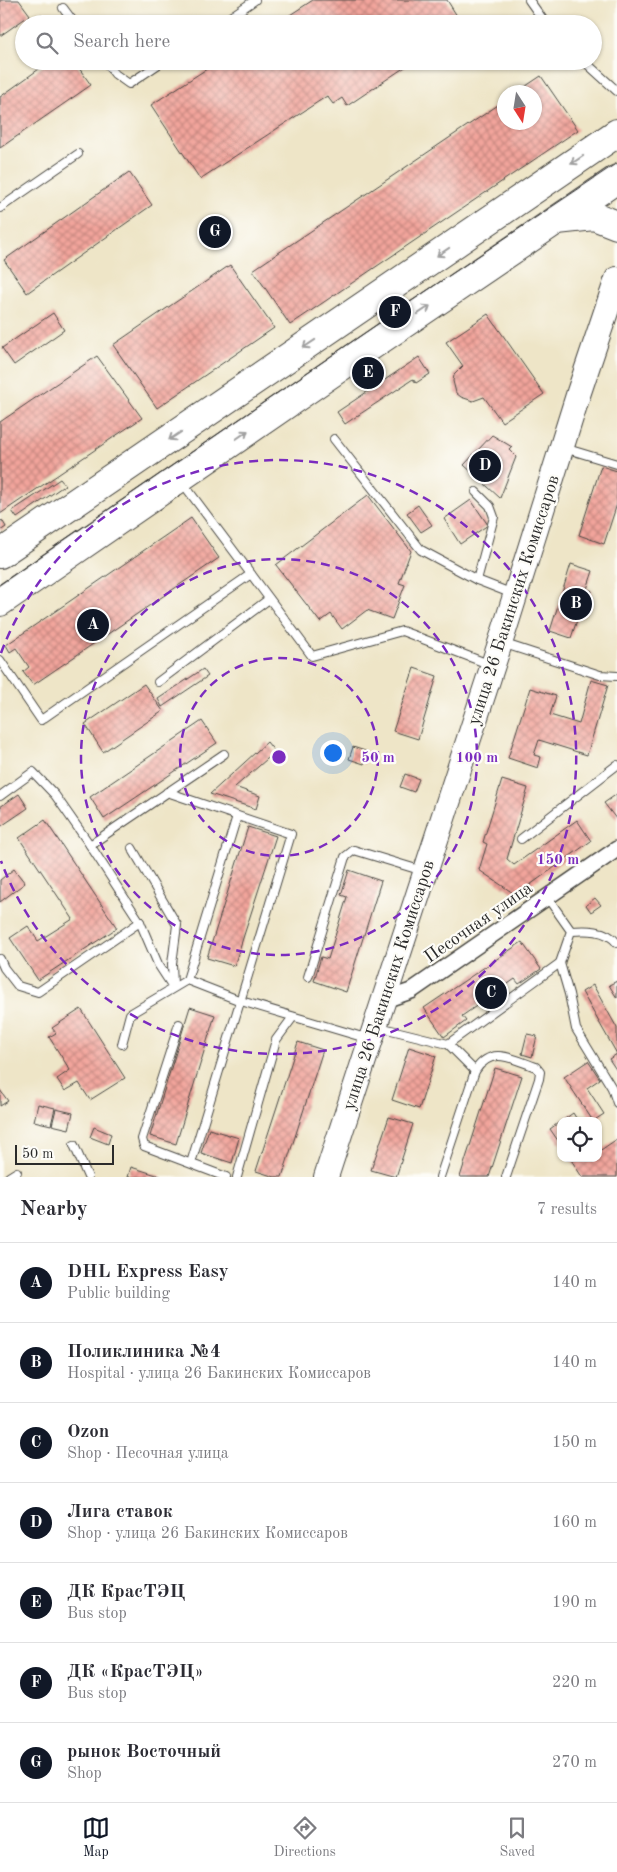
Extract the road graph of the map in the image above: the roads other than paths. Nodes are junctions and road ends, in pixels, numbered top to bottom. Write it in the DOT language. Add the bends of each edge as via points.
graph roads {
  1 [pos="255,0"];
  2 [pos="528,0"];
  3 [pos="63,8"];
  4 [pos="69,15"];
  5 [pos="233,15"];
  6 [pos="539,15"];
  7 [pos="112,70"];
  8 [pos="150,70"];
  9 [pos="594,70"];
  10 [pos="617,92"];
  11 [pos="617,133"];
  12 [pos="78,154"];
  13 [pos="617,179"];
  14 [pos="0,208"];
  15 [pos="556,220"];
  16 [pos="617,225"];
  17 [pos="617,279"];
  18 [pos="334,439"];
  19 [pos="562,447"];
  20 [pos="617,464"];
  21 [pos="180,479"];
  22 [pos="476,492"];
  23 [pos="0,554"];
  24 [pos="251,574"];
  25 [pos="477,580"];
  26 [pos="515,594"];
  27 [pos="269,599"];
  28 [pos="0,602"];
  29 [pos="500,643"];
  30 [pos="0,660"];
  31 [pos="492,666"];
  32 [pos="617,676"];
  33 [pos="158,682"];
  34 [pos="224,754"];
  35 [pos="617,765"];
  36 [pos="167,792"];
  37 [pos="0,796"];
  38 [pos="237,816"];
  39 [pos="521,839"];
  40 [pos="90,845"];
  41 [pos="132,848"];
  42 [pos="617,849"];
  43 [pos="425,871"];
  44 [pos="547,897"];
  45 [pos="140,922"];
  46 [pos="571,931"];
  47 [pos="617,943"];
  48 [pos="0,959"];
  49 [pos="560,963"];
  50 [pos="308,977"];
  51 [pos="187,980"];
  52 [pos="173,987"];
  53 [pos="241,1001"];
  54 [pos="382,1001"];
  55 [pos="293,1017"];
  56 [pos="179,1024"];
  57 [pos="373,1033"];
  58 [pos="122,1044"];
  59 [pos="448,1044"];
  60 [pos="475,1071"];
  61 [pos="617,1103"];
  62 [pos="74,1145"];
  63 [pos="191,1163"];
  64 [pos="17,1172"];
  65 [pos="221,1176"];
  66 [pos="9,1177"];
  67 [pos="88,1177"];
  68 [pos="237,1177"];
  69 [pos="326,1177"];
  70 [pos="440,1177"];
  71 [pos="506,1177"];
  1 -- 5 [label="lane"];
  2 -- 6 [label="lane"];
  3 -- 4 [label="lane"];
  7 -- 8 [label="lane" via="129,84"];
  9 -- 10 [label="lane"];
  11 -- 23 [label="highway, one-way"];
  12 -- 14 [label="lane"];
  13 -- 15 [label="highway"];
  15 -- 16 [label="highway" via="594,216"];
  21 -- 15 [label="highway, one-way"];
  17 -- 19 [label="main road, улица 26 Бакинских Комиссаров"];
  18 -- 25 [label="lane" via="421,550"];
  19 -- 20 [label="lane"];
  19 -- 26 [label="main road, улица 26 Бакинских Комиссаров"];
  21 -- 24 [label="lane"];
  21 -- 28 [label="highway" via="135,513"];
  22 -- 25 [label="lane" via="490,506 494,517"];
  24 -- 27 [label="lane"];
  24 -- 30 [label="lane" via="41,720"];
  25 -- 26 [label="lane"];
  26 -- 29 [label="main road, улица 26 Бакинских Комиссаров"];
  27 -- 31 [label="lane" via="312,656 402,631"];
  27 -- 33 [label="lane"];
  29 -- 31 [label="main road, улица 26 Бакинских Комиссаров"];
  29 -- 32 [label="lane" via="600,675"];
  31 -- 43 [label="main road, улица 26 Бакинских Комиссаров"];
  34 -- 36 [label="lane"];
  35 -- 39 [label="lane"];
  36 -- 38 [label="lane"];
  36 -- 40 [label="lane"];
  37 -- 40 [label="lane" via="33,772 55,795"];
  38 -- 51 [label="lane"];
  38 -- 53 [label="lane" via="291,834"];
  40 -- 45 [label="lane"];
  41 -- 52 [label="lane" via="177,925"];
  42 -- 44 [label="street, Песочная улица"];
  43 -- 50 [label="lane" via="354,850 345,857"];
  43 -- 54 [label="main road, улица 26 Бакинских Комиссаров"];
  44 -- 46 [label="lane"];
  44 -- 54 [label="street, Песочная улица" via="411,991"];
  45 -- 48 [label="lane" via="38,992 18,986"];
  45 -- 52 [label="lane" via="158,964"];
  46 -- 47 [label="lane" via="592,930 613,938"];
  46 -- 49 [label="lane"];
  49 -- 59 [label="lane"];
  49 -- 61 [label="lane" via="576,1030 612,1088"];
  51 -- 52 [label="lane"];
  51 -- 53 [label="lane"];
  52 -- 58 [label="lane" via="130,1014"];
  53 -- 55 [label="lane"];
  53 -- 63 [label="lane"];
  54 -- 57 [label="main road, улица 26 Бакинских Комиссаров"];
  55 -- 57 [label="lane"];
  55 -- 68 [label="lane" via="276,1040"];
  56 -- 63 [label="lane" via="142,1139 144,1146"];
  57 -- 59 [label="lane"];
  57 -- 69 [label="main road, улица 26 Бакинских Комиссаров"];
  59 -- 60 [label="lane"];
  60 -- 70 [label="lane"];
  60 -- 71 [label="lane" via="491,1056 501,1055 536,1067 540,1072"];
  62 -- 67 [label="lane"];
  63 -- 65 [label="lane"];
  64 -- 66 [label="lane"];
}
